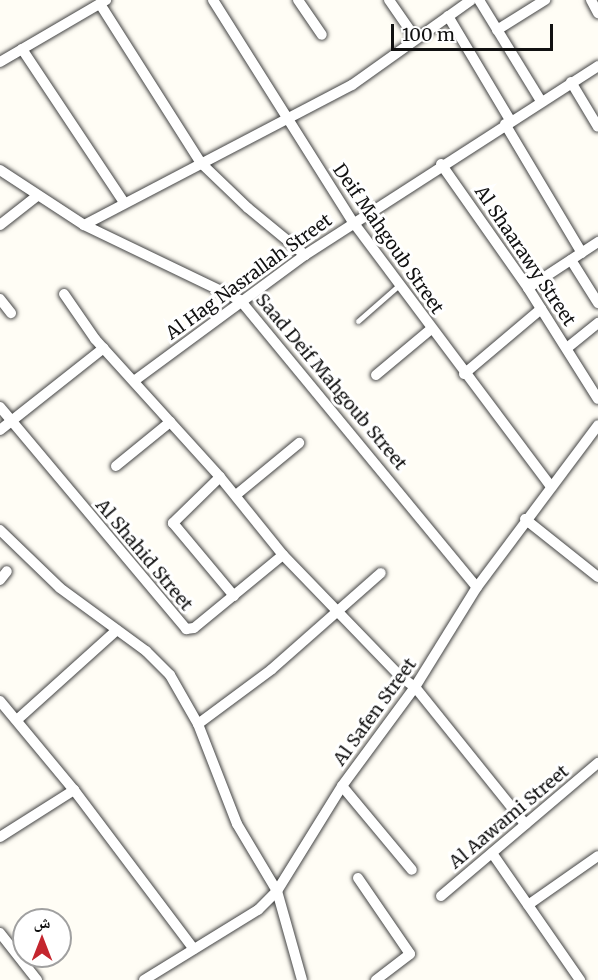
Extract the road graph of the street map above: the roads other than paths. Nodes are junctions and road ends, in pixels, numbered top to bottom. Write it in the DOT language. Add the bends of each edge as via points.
graph roads {
  1 [pos="213,0"];
  2 [pos="298,0"];
  3 [pos="389,0"];
  4 [pos="471,0"];
  5 [pos="479,0"];
  6 [pos="545,0"];
  7 [pos="591,0"];
  8 [pos="103,2"];
  9 [pos="598,14"];
  10 [pos="448,16"];
  11 [pos="497,30"];
  12 [pos="321,35"];
  13 [pos="416,39"];
  14 [pos="22,49"];
  15 [pos="0,62"];
  16 [pos="598,66"];
  17 [pos="572,82"];
  18 [pos="541,102"];
  19 [pos="287,121"];
  20 [pos="508,122"];
  21 [pos="598,127"];
  22 [pos="201,163"];
  23 [pos="441,164"];
  24 [pos="0,170"];
  25 [pos="37,196"];
  26 [pos="123,201"];
  27 [pos="353,222"];
  28 [pos="0,225"];
  29 [pos="84,225"];
  30 [pos="598,242"];
  31 [pos="582,253"];
  32 [pos="305,255"];
  33 [pos="571,260"];
  34 [pos="399,285"];
  35 [pos="528,288"];
  36 [pos="64,294"];
  37 [pos="0,299"];
  38 [pos="240,300"];
  39 [pos="598,303"];
  40 [pos="541,309"];
  41 [pos="11,313"];
  42 [pos="358,321"];
  43 [pos="598,323"];
  44 [pos="431,329"];
  45 [pos="104,348"];
  46 [pos="567,348"];
  47 [pos="464,374"];
  48 [pos="376,375"];
  49 [pos="134,381"];
  50 [pos="598,399"];
  51 [pos="0,407"];
  52 [pos="11,419"];
  53 [pos="170,423"];
  54 [pos="598,426"];
  55 [pos="0,430"];
  56 [pos="299,443"];
  57 [pos="116,466"];
  58 [pos="220,477"];
  59 [pos="551,487"];
  60 [pos="236,495"];
  61 [pos="525,519"];
  62 [pos="0,530"];
  63 [pos="283,555"];
  64 [pos="381,573"];
  65 [pos="598,577"];
  66 [pos="477,587"];
  67 [pos="234,596"];
  68 [pos="340,611"];
  69 [pos="117,630"];
  70 [pos="415,687"];
  71 [pos="0,701"];
  72 [pos="18,719"];
  73 [pos="198,724"];
  74 [pos="598,764"];
  75 [pos="342,786"];
  76 [pos="74,790"];
  77 [pos="525,824"];
  78 [pos="0,837"];
  79 [pos="492,853"];
  80 [pos="598,856"];
  81 [pos="412,870"];
  82 [pos="358,878"];
  83 [pos="277,891"];
  84 [pos="441,896"];
  85 [pos="528,905"];
  86 [pos="0,933"];
  87 [pos="194,949"];
  88 [pos="37,980"];
  89 [pos="144,980"];
  90 [pos="302,980"];
  91 [pos="376,980"];
  92 [pos="580,980"];
  1 -- 19 [label="street, Deif Mahgoub Street"];
  2 -- 12 [label="street"];
  3 -- 13 [label="street"];
  4 -- 10 [label="street"];
  5 -- 11 [label="street"];
  6 -- 11 [label="street"];
  7 -- 9 [label="street"];
  8 -- 14 [label="street"];
  8 -- 22 [label="street"];
  10 -- 13 [label="street"];
  10 -- 20 [label="street"];
  11 -- 18 [label="street"];
  13 -- 19 [label="street" via="352,85"];
  14 -- 15 [label="street"];
  14 -- 26 [label="street"];
  16 -- 17 [label="street, Al Hag Nasrallah Street"];
  17 -- 18 [label="street, Al Hag Nasrallah Street"];
  17 -- 21 [label="street"];
  18 -- 20 [label="street, Al Hag Nasrallah Street"];
  19 -- 22 [label="street"];
  19 -- 27 [label="street, Deif Mahgoub Street"];
  20 -- 23 [label="street, Al Hag Nasrallah Street"];
  20 -- 31 [label="street"];
  22 -- 26 [label="street"];
  22 -- 32 [label="street"];
  23 -- 27 [label="street, Al Hag Nasrallah Street"];
  23 -- 35 [label="street, Al Shaarawy Street"];
  24 -- 25 [label="street, Saad Deif Mahgoub Street"];
  25 -- 28 [label="street"];
  25 -- 29 [label="street, Saad Deif Mahgoub Street"];
  26 -- 29 [label="street"];
  27 -- 32 [label="street, Al Hag Nasrallah Street"];
  27 -- 34 [label="street, Deif Mahgoub Street"];
  29 -- 38 [label="street, Saad Deif Mahgoub Street"];
  30 -- 31 [label="street"];
  31 -- 33 [label="street"];
  32 -- 38 [label="street, Al Hag Nasrallah Street"];
  33 -- 35 [label="street"];
  33 -- 39 [label="street"];
  34 -- 42 [label="lane"];
  34 -- 44 [label="street, Deif Mahgoub Street"];
  35 -- 40 [label="street, Al Shaarawy Street"];
  36 -- 45 [label="street"];
  37 -- 41 [label="street"];
  38 -- 49 [label="street, Al Hag Nasrallah Street"];
  38 -- 66 [label="street, Saad Deif Mahgoub Street"];
  40 -- 46 [label="street, Al Shaarawy Street"];
  40 -- 47 [label="street"];
  43 -- 46 [label="street"];
  44 -- 47 [label="street, Deif Mahgoub Street"];
  44 -- 48 [label="street"];
  45 -- 49 [label="street"];
  45 -- 52 [label="street"];
  46 -- 50 [label="street, Al Shaarawy Street"];
  47 -- 59 [label="street, Deif Mahgoub Street"];
  49 -- 53 [label="street"];
  51 -- 52 [label="street, Al Shahid Street"];
  52 -- 55 [label="street"];
  52 -- 67 [label="street, Al Shahid Street" via="186,629 194,628"];
  53 -- 57 [label="street"];
  53 -- 58 [label="street"];
  54 -- 59 [label="street, Al Safen Street"];
  56 -- 60 [label="street"];
  58 -- 60 [label="street"];
  58 -- 67 [label="street" via="173,523"];
  59 -- 61 [label="street, Al Safen Street"];
  60 -- 63 [label="street"];
  61 -- 65 [label="street"];
  61 -- 66 [label="street, Al Safen Street"];
  62 -- 69 [label="street" via="60,588"];
  63 -- 67 [label="street, Al Shahid Street"];
  63 -- 68 [label="street"];
  64 -- 68 [label="street"];
  66 -- 70 [label="street, Al Safen Street"];
  68 -- 70 [label="street"];
  68 -- 73 [label="street"];
  69 -- 72 [label="street"];
  69 -- 73 [label="street" via="159,661"];
  70 -- 75 [label="street, Al Safen Street"];
  70 -- 77 [label="street"];
  71 -- 72 [label="street"];
  72 -- 76 [label="street"];
  73 -- 83 [label="street" via="233,817"];
  74 -- 77 [label="street, Al Aawami Street"];
  75 -- 81 [label="street"];
  75 -- 83 [label="street, Al Safen Street"];
  76 -- 78 [label="street"];
  76 -- 87 [label="street"];
  77 -- 79 [label="street, Al Aawami Street"];
  79 -- 84 [label="street, Al Aawami Street"];
  79 -- 85 [label="street"];
  80 -- 85 [label="street"];
  82 -- 91 [label="street" via="410,954"];
  83 -- 87 [label="street, Al Safen Street" via="258,910"];
  83 -- 90 [label="street"];
  85 -- 92 [label="street"];
  86 -- 88 [label="street"];
  87 -- 89 [label="street, Al Safen Street"];
}
